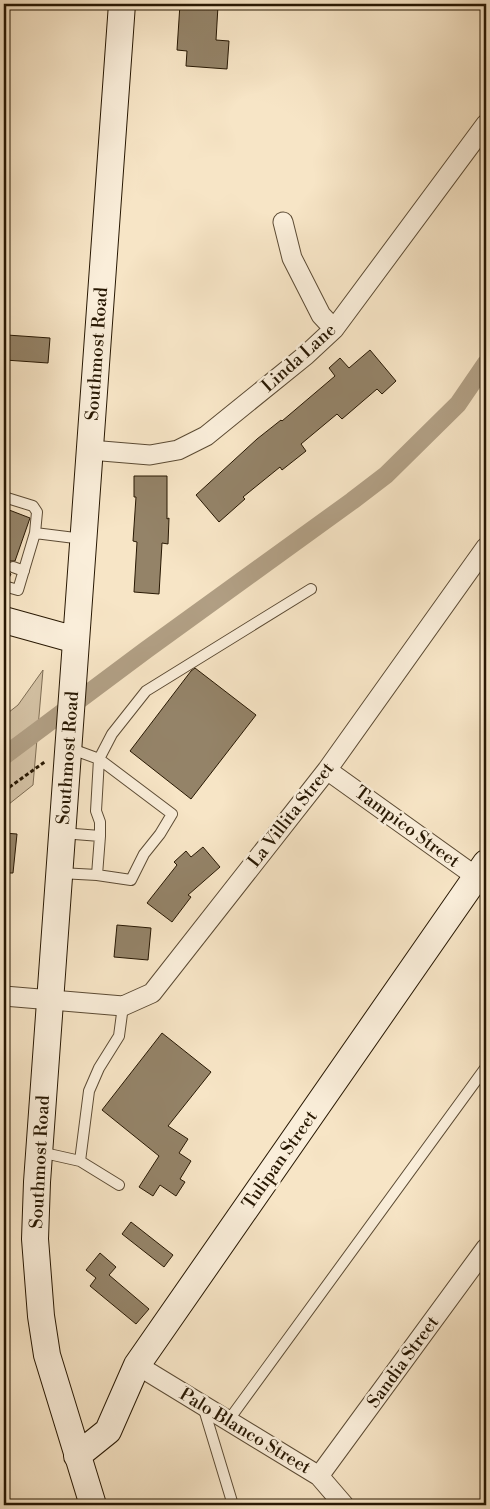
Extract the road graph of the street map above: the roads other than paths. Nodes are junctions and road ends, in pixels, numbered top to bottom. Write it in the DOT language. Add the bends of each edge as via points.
graph roads {
  1 [pos="122,4"];
  2 [pos="486,124"];
  3 [pos="283,222"];
  4 [pos="334,329"];
  5 [pos="90,450"];
  6 [pos="4,497"];
  7 [pos="35,533"];
  8 [pos="83,539"];
  9 [pos="486,547"];
  10 [pos="13,566"];
  11 [pos="24,571"];
  12 [pos="4,586"];
  13 [pos="311,589"];
  14 [pos="4,620"];
  15 [pos="75,650"];
  16 [pos="68,748"];
  17 [pos="99,760"];
  18 [pos="327,770"];
  19 [pos="62,833"];
  20 [pos="100,836"];
  21 [pos="60,873"];
  22 [pos="97,875"];
  23 [pos="483,875"];
  24 [pos="4,996"];
  25 [pos="50,1000"];
  26 [pos="124,1006"];
  27 [pos="486,1067"];
  28 [pos="40,1152"];
  29 [pos="80,1161"];
  30 [pos="119,1185"];
  31 [pos="486,1248"];
  32 [pos="137,1366"];
  33 [pos="203,1406"];
  34 [pos="228,1421"];
  35 [pos="77,1456"];
  36 [pos="319,1476"];
  37 [pos="93,1505"];
  38 [pos="233,1505"];
  39 [pos="344,1505"];
  1 -- 5 [label="main road, Southmost Road"];
  2 -- 4 [label="street, Linda Lane"];
  3 -- 4 [label="street" via="292,258 321,315"];
  4 -- 5 [label="street, Linda Lane" via="206,436 185,447 150,455"];
  5 -- 8 [label="main road, Southmost Road"];
  6 -- 7 [label="lane" via="33,506 37,512"];
  7 -- 8 [label="lane"];
  7 -- 11 [label="lane" via="27,544"];
  8 -- 15 [label="main road, Southmost Road"];
  9 -- 18 [label="street, La Villita Street"];
  10 -- 11 [label="lane"];
  11 -- 12 [label="lane" via="18,590"];
  13 -- 17 [label="lane" via="146,691 112,734"];
  14 -- 15 [label="main road"];
  15 -- 16 [label="main road, Southmost Road"];
  16 -- 17 [label="lane"];
  16 -- 19 [label="main road, Southmost Road"];
  17 -- 20 [label="lane" via="96,811"];
  17 -- 22 [label="lane" via="172,814 144,854 131,880"];
  18 -- 23 [label="street, Tampico Street"];
  18 -- 26 [label="street, La Villita Street" via="152,993"];
  19 -- 20 [label="lane"];
  19 -- 21 [label="main road, Southmost Road"];
  20 -- 22 [label="lane"];
  21 -- 22 [label="lane"];
  21 -- 25 [label="main road, Southmost Road"];
  23 -- 32 [label="main road, Tulipan Street"];
  24 -- 25 [label="street, La Villita Street"];
  25 -- 26 [label="street, La Villita Street"];
  25 -- 28 [label="main road, Southmost Road"];
  26 -- 29 [label="lane" via="119,1036 88,1091"];
  27 -- 34 [label="lane"];
  28 -- 29 [label="lane"];
  28 -- 35 [label="main road, Southmost Road" via="35,1239 41,1316 47,1355"];
  29 -- 30 [label="lane"];
  31 -- 36 [label="street, Sandia Street"];
  32 -- 33 [label="street, Palo Blanco Street"];
  32 -- 35 [label="main road, Tulipan Street" via="108,1431"];
  33 -- 34 [label="street, Palo Blanco Street"];
  33 -- 38 [label="lane"];
  34 -- 36 [label="street, Palo Blanco Street"];
  35 -- 37 [label="main road, Southmost Road"];
  36 -- 39 [label="street, Palo Blanco Street"];
}
